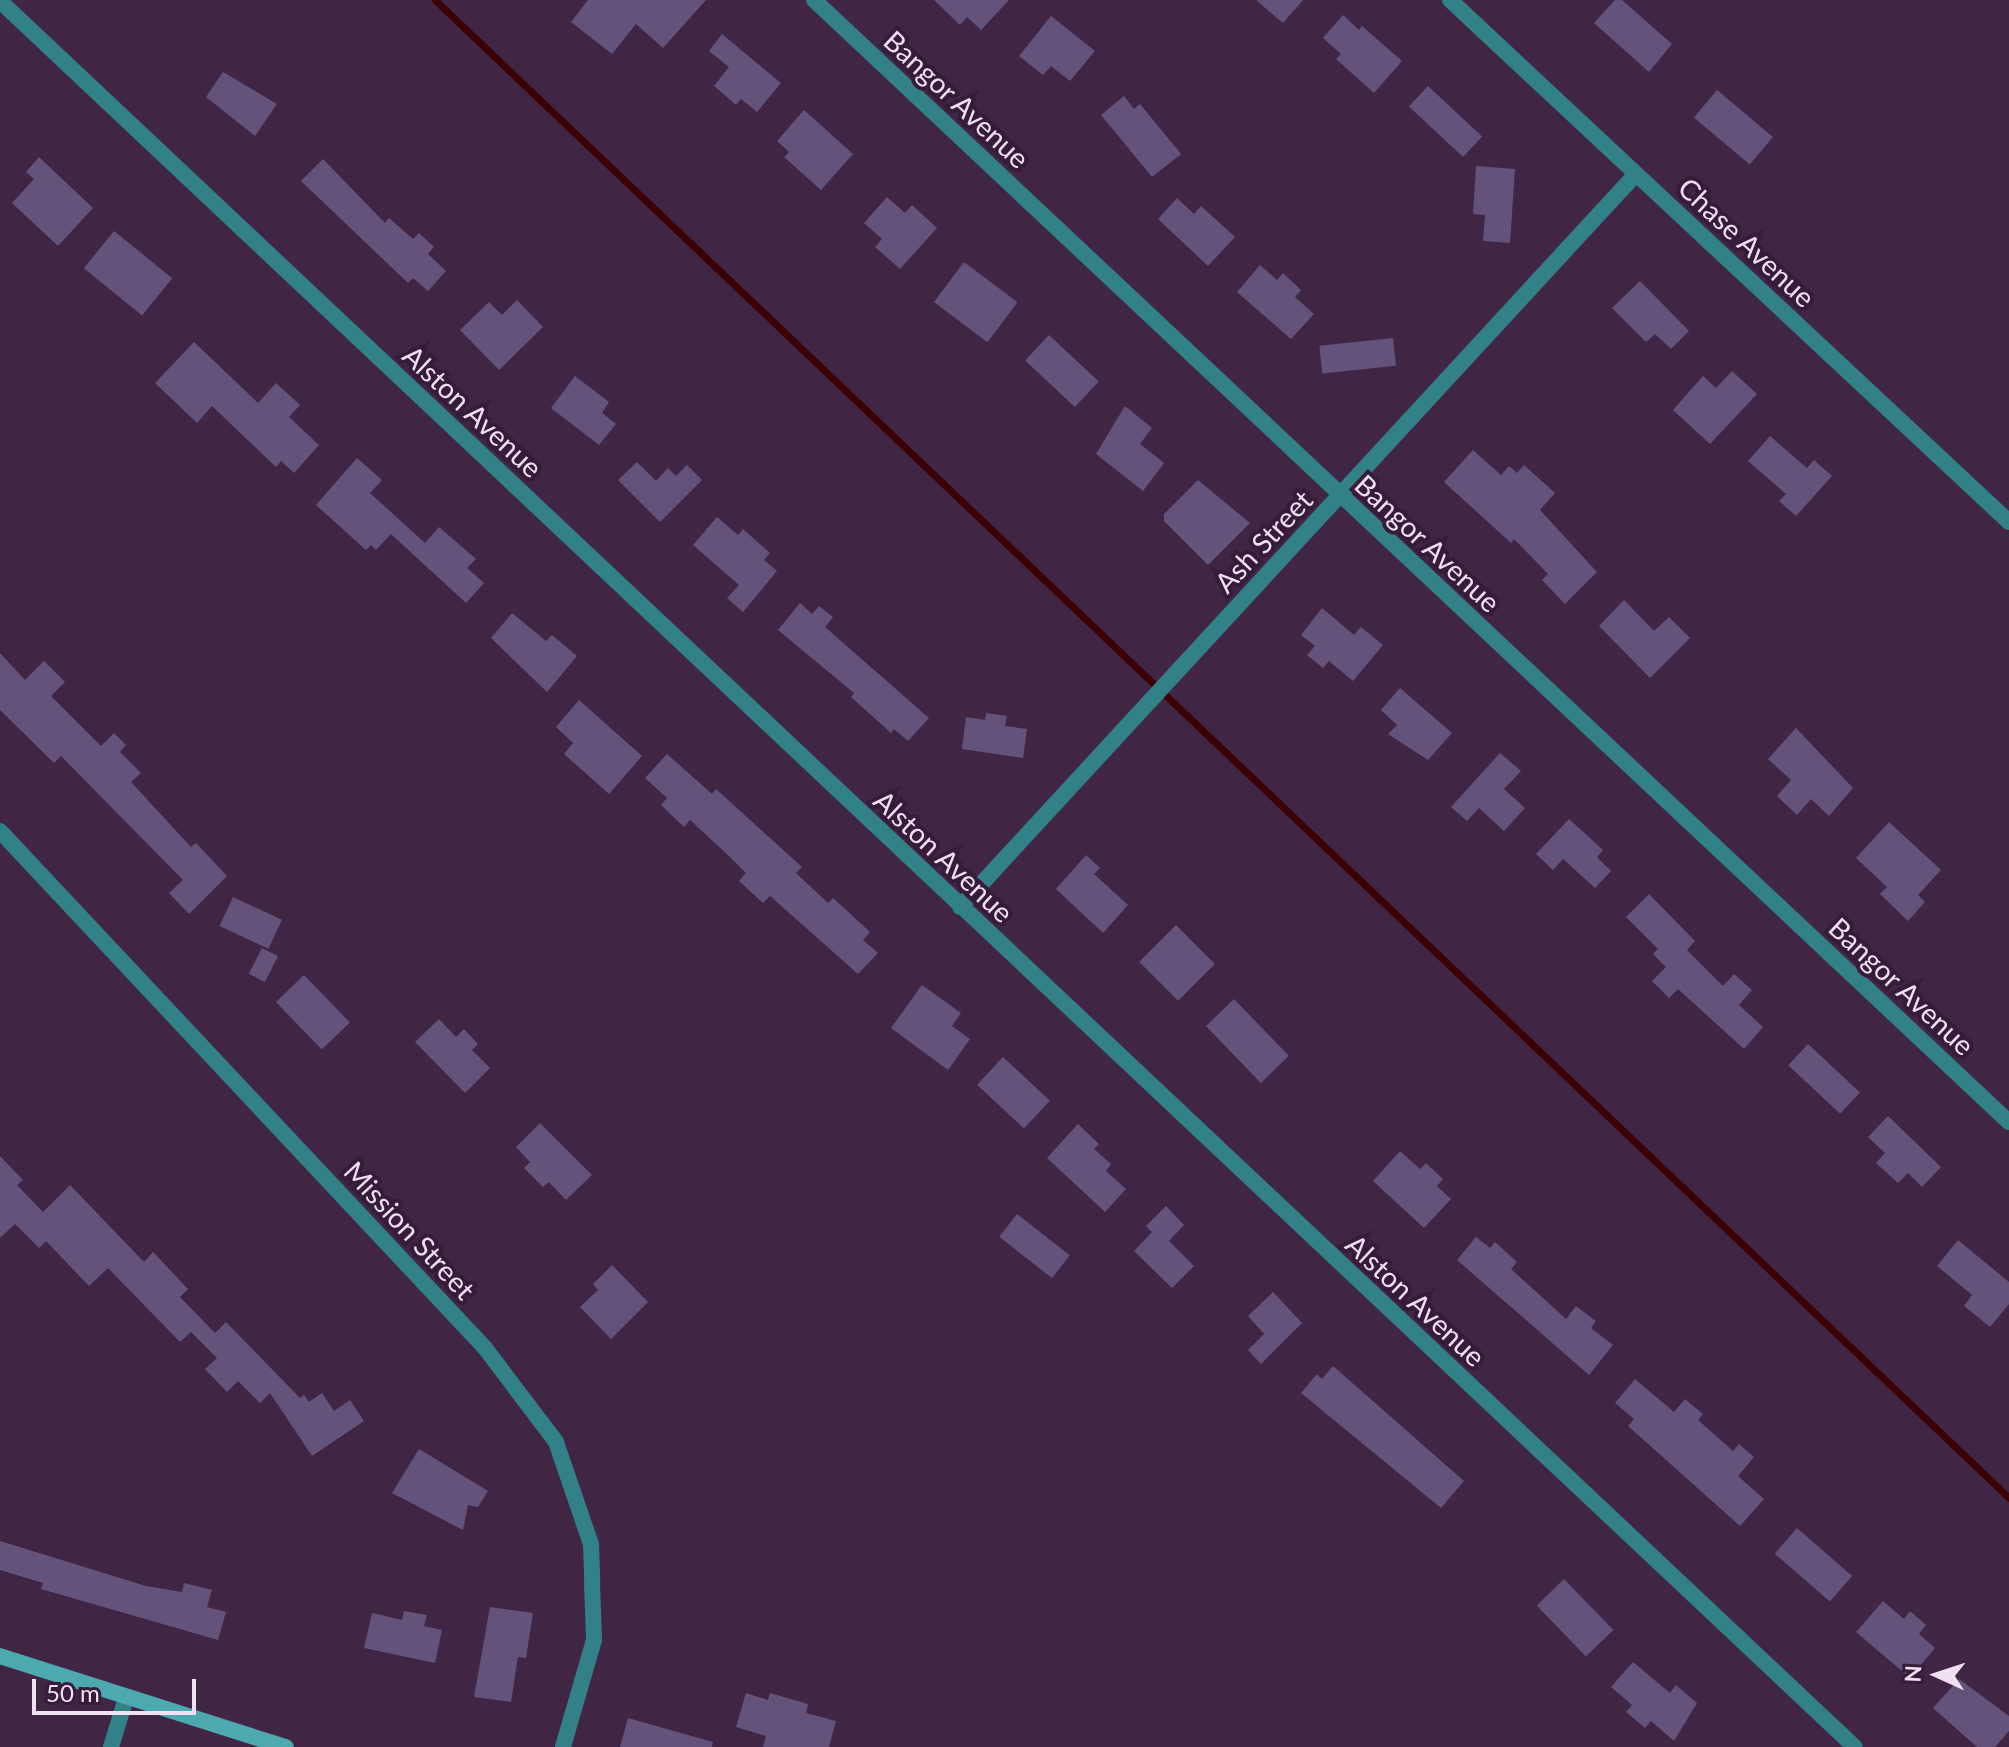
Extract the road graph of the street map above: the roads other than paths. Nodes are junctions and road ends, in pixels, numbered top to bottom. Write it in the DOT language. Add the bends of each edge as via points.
graph roads {
  1 [pos="814,0"];
  2 [pos="1450,0"];
  3 [pos="0,1"];
  4 [pos="1636,174"];
  5 [pos="1340,496"];
  6 [pos="2009,522"];
  7 [pos="0,831"];
  8 [pos="960,907"];
  9 [pos="2009,1122"];
  10 [pos="0,1656"];
  11 [pos="126,1698"];
  12 [pos="111,1747"];
  13 [pos="286,1747"];
  14 [pos="563,1747"];
  15 [pos="1855,1747"];
  1 -- 5 [label="street, Bangor Avenue"];
  2 -- 4 [label="street, Chase Avenue"];
  3 -- 8 [label="street, Alston Avenue"];
  4 -- 5 [label="street, Ash Street"];
  4 -- 6 [label="street, Chase Avenue"];
  5 -- 8 [label="street, Ash Street"];
  5 -- 9 [label="street, Bangor Avenue"];
  7 -- 14 [label="street, Mission Street" via="485,1348 556,1442 591,1544 594,1640"];
  8 -- 15 [label="street, Alston Avenue"];
  10 -- 11 [label="street"];
  11 -- 12 [label="street"];
  11 -- 13 [label="street"];
}
